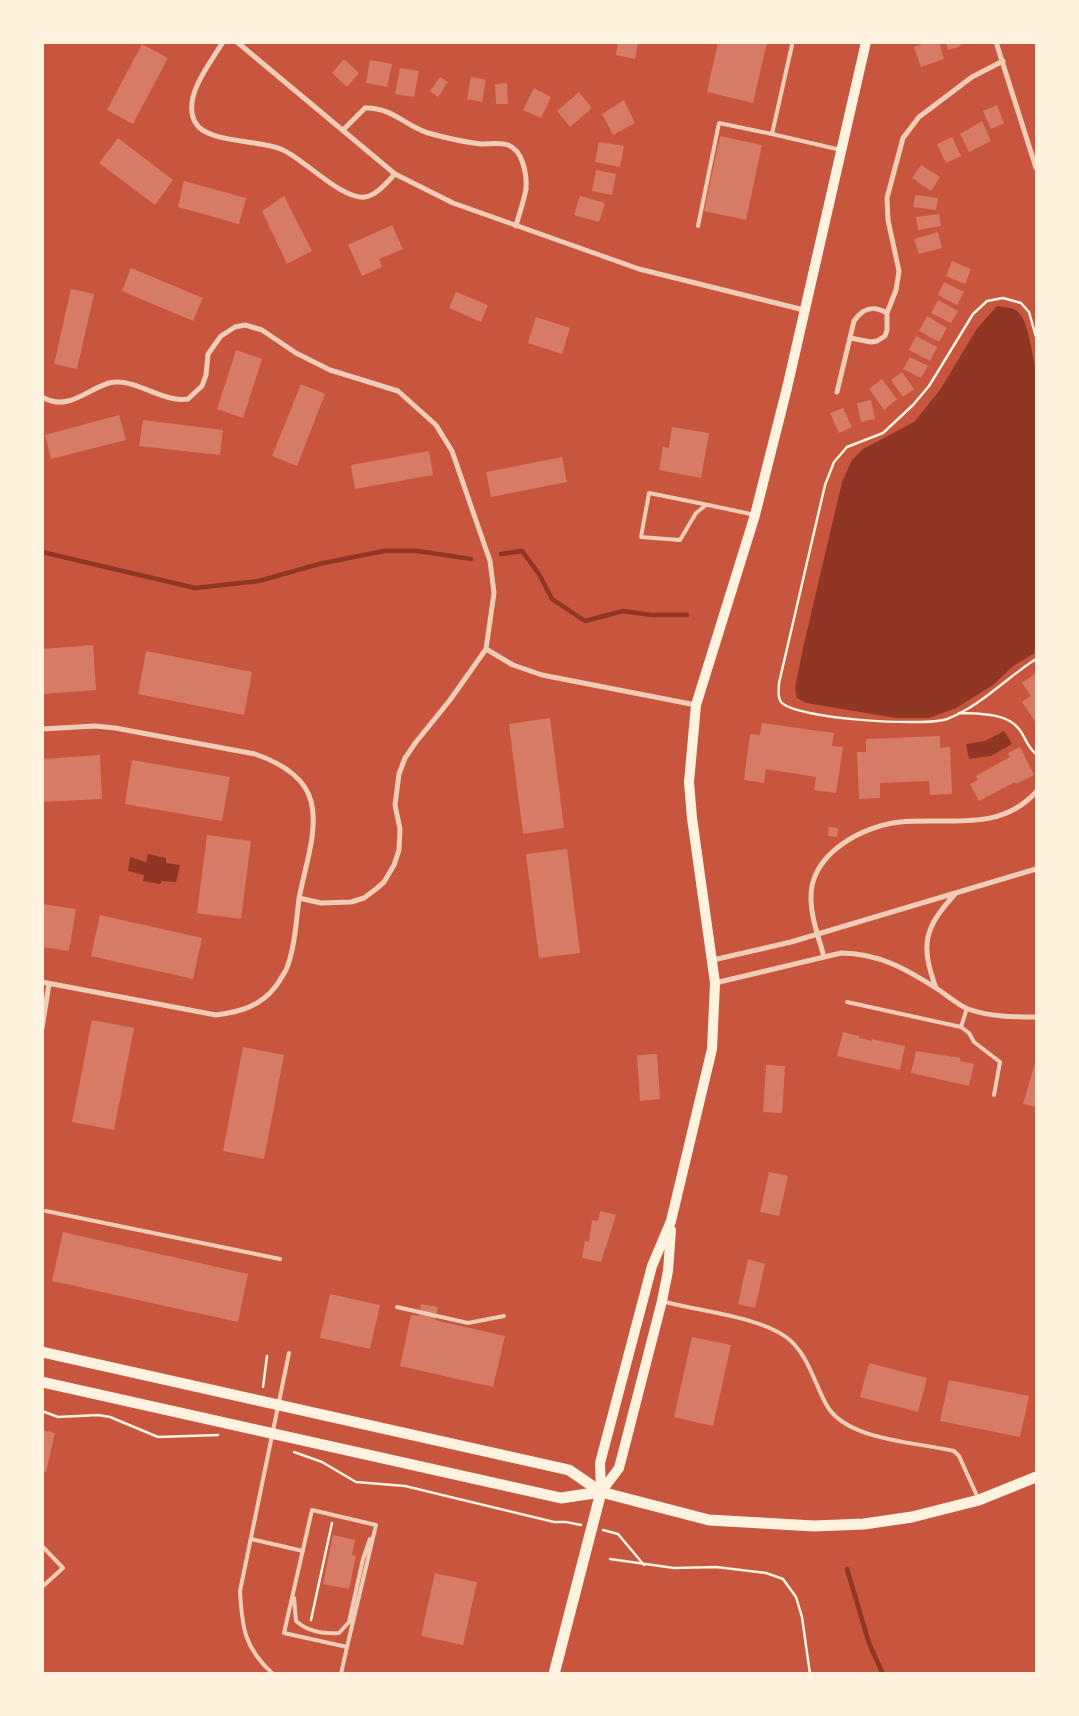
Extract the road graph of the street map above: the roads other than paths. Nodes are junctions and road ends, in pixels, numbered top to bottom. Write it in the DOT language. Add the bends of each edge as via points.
graph roads {
  1 [pos="223,42"];
  2 [pos="238,42"];
  3 [pos="866,42"];
  4 [pos="996,42"];
  5 [pos="792,45"];
  6 [pos="1003,61"];
  7 [pos="343,130"];
  8 [pos="772,134"];
  9 [pos="841,150"];
  10 [pos="1036,168"];
  11 [pos="395,174"];
  12 [pos="516,226"];
  13 [pos="698,226"];
  14 [pos="804,310"];
  15 [pos="887,313"];
  16 [pos="850,338"];
  17 [pos="837,392"];
  18 [pos="44,398"];
  19 [pos="706,505"];
  20 [pos="755,515"];
  21 [pos="486,649"];
  22 [pos="696,705"];
  23 [pos="42,730"];
  24 [pos="1036,792"];
  25 [pos="1036,869"];
  26 [pos="956,893"];
  27 [pos="299,898"];
  28 [pos="817,933"];
  29 [pos="824,957"];
  30 [pos="713,960"];
  31 [pos="46,983"];
  32 [pos="716,983"];
  33 [pos="936,988"];
  34 [pos="848,1002"];
  35 [pos="967,1008"];
  36 [pos="1036,1017"];
  37 [pos="961,1027"];
  38 [pos="42,1028"];
  39 [pos="994,1095"];
  40 [pos="46,1211"];
  41 [pos="671,1221"];
  42 [pos="280,1259"];
  43 [pos="662,1301"];
  44 [pos="397,1307"];
  45 [pos="504,1316"];
  46 [pos="42,1352"];
  47 [pos="289,1353"];
  48 [pos="42,1382"];
  49 [pos="279,1405"];
  50 [pos="274,1432"];
  51 [pos="1036,1476"];
  52 [pos="601,1492"];
  53 [pos="979,1500"];
  54 [pos="376,1525"];
  55 [pos="251,1539"];
  56 [pos="42,1546"];
  57 [pos="303,1551"];
  58 [pos="42,1587"];
  59 [pos="294,1591"];
  60 [pos="347,1647"];
  61 [pos="273,1674"];
  62 [pos="341,1674"];
  63 [pos="554,1674"];
  1 -- 11 [label="street" via="193,94 191,109 202,130 210,135 283,149 351,195 365,197"];
  2 -- 7 [label="street"];
  3 -- 9 [label="main road"];
  4 -- 6 [label="street"];
  5 -- 8 [label="lane"];
  6 -- 10 [label="street"];
  6 -- 15 [label="street" via="972,77 919,117 902,138 887,198 888,220 899,272"];
  7 -- 11 [label="street"];
  7 -- 12 [label="street" via="365,108 373,108 442,137 509,145 520,156 526,188"];
  8 -- 9 [label="lane"];
  8 -- 13 [label="lane" via="719,123"];
  9 -- 14 [label="main road"];
  11 -- 12 [label="street" via="446,200"];
  12 -- 14 [label="street" via="639,269"];
  14 -- 20 [label="main road"];
  15 -- 16 [label="street" via="872,308 859,314"];
  15 -- 16 [label="street" via="889,324 882,339 871,342"];
  16 -- 17 [label="street"];
  18 -- 21 [label="street" via="57,404 68,402 109,383 134,386 168,398 188,399 202,386 208,354 221,336 245,325 262,330 296,353 330,370 398,391 426,415 452,451 478,523 490,561 494,593"];
  19 -- 19 [label="lane" via="649,493 641,537 680,540 696,513"];
  19 -- 20 [label="lane"];
  20 -- 22 [label="main road"];
  21 -- 22 [label="street" via="513,665 542,675"];
  21 -- 27 [label="street" via="405,758 396,787 399,850 384,882 364,898 351,902"];
  22 -- 30 [label="main road" via="689,782"];
  23 -- 27 [label="street" via="95,726 115,728 255,754 290,771 311,801 312,815 312,834"];
  24 -- 28 [label="street" via="1017,808 990,820 900,822 870,829 851,838 834,850 820,868 812,886"];
  25 -- 26 [label="street"];
  26 -- 28 [label="street"];
  26 -- 33 [label="street" via="938,913 928,938 929,968"];
  27 -- 31 [label="street" via="286,969 266,996 238,1012 216,1015"];
  28 -- 29 [label="street"];
  28 -- 30 [label="street" via="764,950"];
  29 -- 32 [label="street"];
  29 -- 33 [label="street" via="841,953 875,956"];
  30 -- 32 [label="main road"];
  31 -- 38 [label="street"];
  32 -- 41 [label="main road" via="712,1049"];
  33 -- 35 [label="street"];
  34 -- 37 [label="lane"];
  35 -- 36 [label="street" via="1003,1016"];
  35 -- 37 [label="lane"];
  37 -- 39 [label="lane" via="1000,1062"];
  40 -- 42 [label="lane"];
  41 -- 43 [label="main road" via="668,1271"];
  41 -- 52 [label="main road" via="652,1266 600,1463"];
  43 -- 52 [label="main road" via="619,1468"];
  43 -- 53 [label="lane" via="759,1324 787,1337 804,1359 832,1413 855,1429 872,1435 954,1451 960,1456"];
  44 -- 45 [label="lane" via="468,1323"];
  46 -- 49 [label="main road"];
  47 -- 49 [label="lane"];
  48 -- 50 [label="main road"];
  49 -- 50 [label="lane"];
  49 -- 52 [label="main road" via="569,1470"];
  50 -- 52 [label="main road" via="561,1498"];
  50 -- 55 [label="lane"];
  51 -- 53 [label="main road"];
  52 -- 53 [label="main road" via="709,1520 814,1526 864,1524 912,1517"];
  52 -- 63 [label="main road"];
  54 -- 57 [label="lane" via="312,1510"];
  54 -- 59 [label="lane" via="363,1559 349,1622 339,1633 326,1634 296,1621"];
  54 -- 60 [label="lane"];
  55 -- 57 [label="lane"];
  55 -- 61 [label="lane" via="240,1590 244,1630 247,1643"];
  56 -- 58 [label="lane" via="63,1568"];
  57 -- 59 [label="lane"];
  59 -- 60 [label="lane" via="284,1633"];
  60 -- 62 [label="lane"];
}
